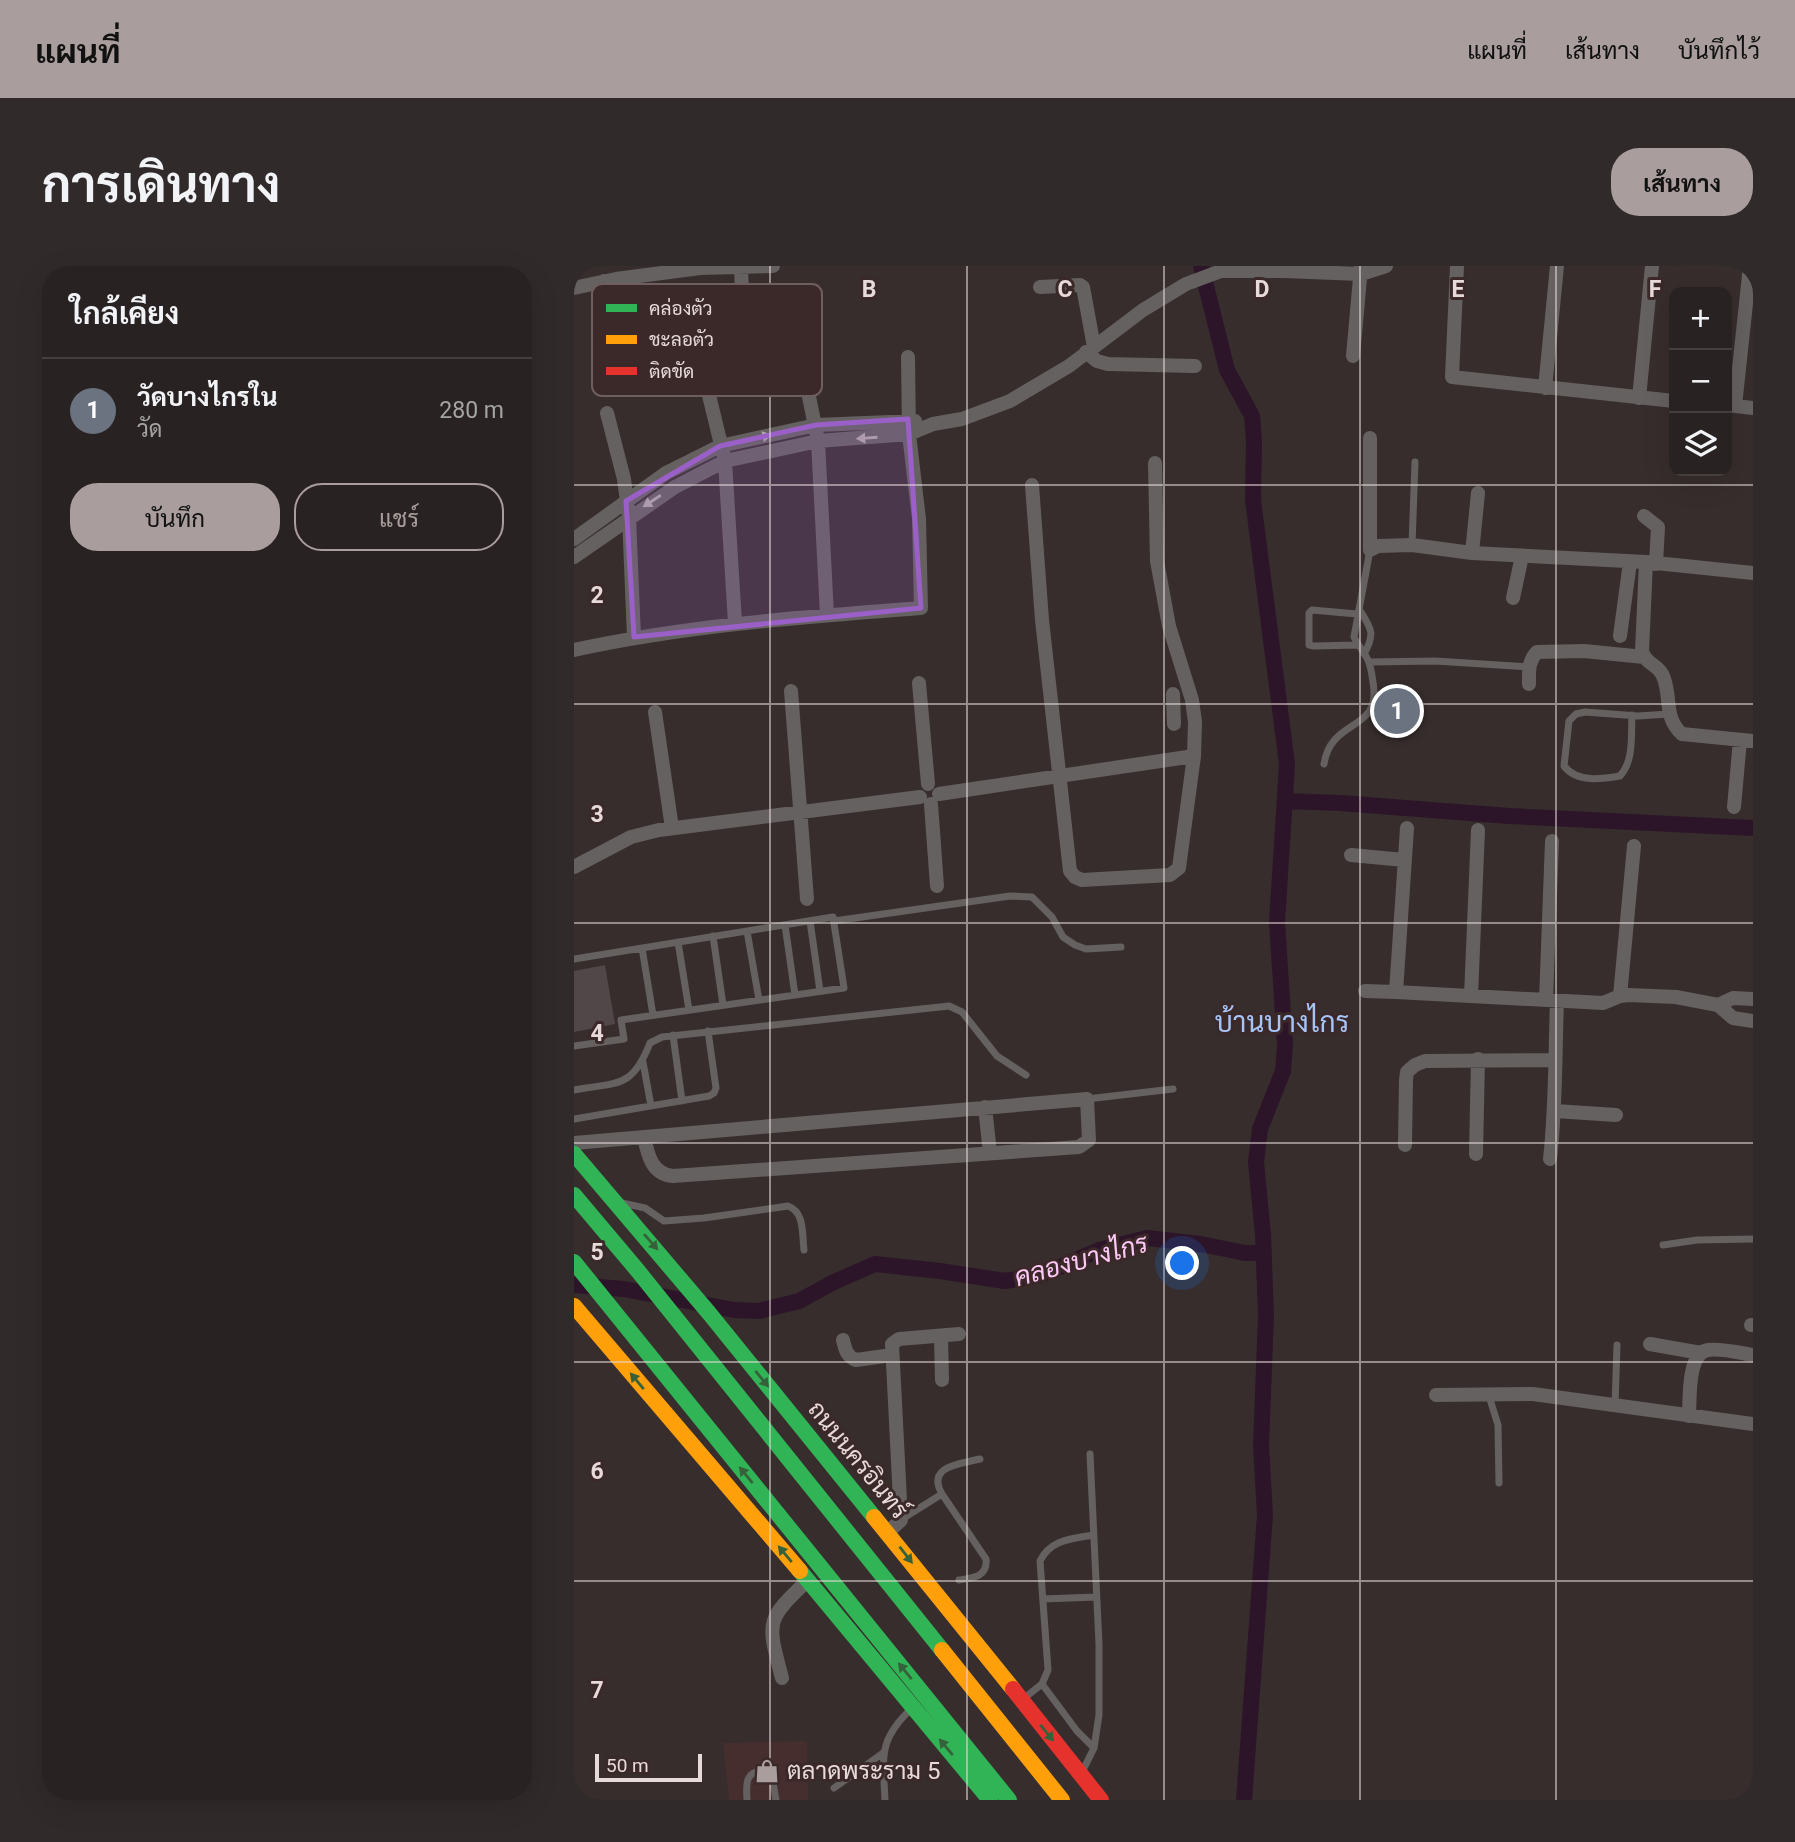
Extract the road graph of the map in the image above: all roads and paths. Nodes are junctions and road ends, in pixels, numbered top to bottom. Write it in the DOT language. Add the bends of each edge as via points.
graph roads {
  1 [pos="773,266"];
  2 [pos="1386,266"];
  3 [pos="1457,266"];
  4 [pos="1557,266"];
  5 [pos="1652,266"];
  6 [pos="1750,266"];
  7 [pos="741,268"];
  8 [pos="1361,270"];
  9 [pos="604,281"];
  10 [pos="604,284"];
  11 [pos="742,284"];
  12 [pos="1040,287"];
  13 [pos="574,288"];
  14 [pos="1090,350"];
  15 [pos="908,356"];
  16 [pos="1353,356"];
  17 [pos="1195,366"];
  18 [pos="1545,388"];
  19 [pos="709,396"];
  20 [pos="809,396"];
  21 [pos="1639,398"];
  22 [pos="1732,399"];
  23 [pos="1669,401"];
  24 [pos="1732,406"];
  25 [pos="1753,408"];
  26 [pos="607,414"];
  27 [pos="908,419"];
  28 [pos="816,425"];
  29 [pos="933,425"];
  30 [pos="909,434"];
  31 [pos="1370,439"];
  32 [pos="818,442"];
  33 [pos="720,446"];
  34 [pos="725,461"];
  35 [pos="1415,462"];
  36 [pos="1155,463"];
  37 [pos="1031,485"];
  38 [pos="1478,492"];
  39 [pos="626,501"];
  40 [pos="1644,516"];
  41 [pos="629,517"];
  42 [pos="574,539"];
  43 [pos="1412,545"];
  44 [pos="1370,550"];
  45 [pos="1472,553"];
  46 [pos="1522,556"];
  47 [pos="574,557"];
  48 [pos="1630,562"];
  49 [pos="1651,563"];
  50 [pos="1753,573"];
  51 [pos="1513,598"];
  52 [pos="1358,612"];
  53 [pos="827,615"];
  54 [pos="735,623"];
  55 [pos="1620,636"];
  56 [pos="634,637"];
  57 [pos="1358,645"];
  58 [pos="574,650"];
  59 [pos="1364,654"];
  60 [pos="1644,657"];
  61 [pos="1370,662"];
  62 [pos="1529,667"];
  63 [pos="919,683"];
  64 [pos="1529,684"];
  65 [pos="1189,688"];
  66 [pos="790,691"];
  67 [pos="655,712"];
  68 [pos="1669,714"];
  69 [pos="1632,715"];
  70 [pos="1174,724"];
  71 [pos="1746,740"];
  72 [pos="1194,756"];
  73 [pos="1324,764"];
  74 [pos="1058,775"];
  75 [pos="930,798"];
  76 [pos="1734,807"];
  77 [pos="800,813"];
  78 [pos="672,828"];
  79 [pos="1407,828"];
  80 [pos="1478,830"];
  81 [pos="1552,841"];
  82 [pos="1634,846"];
  83 [pos="1351,855"];
  84 [pos="1405,860"];
  85 [pos="574,867"];
  86 [pos="937,886"];
  87 [pos="807,899"];
  88 [pos="810,921"];
  89 [pos="834,921"];
  90 [pos="785,925"];
  91 [pos="747,931"];
  92 [pos="713,936"];
  93 [pos="678,942"];
  94 [pos="1121,947"];
  95 [pos="642,948"];
  96 [pos="574,959"];
  97 [pos="820,991"];
  98 [pos="1365,991"];
  99 [pos="1396,992"];
  100 [pos="795,995"];
  101 [pos="1471,996"];
  102 [pos="1620,996"];
  103 [pos="1753,999"];
  104 [pos="758,1000"];
  105 [pos="1551,1000"];
  106 [pos="723,1005"];
  107 [pos="1718,1005"];
  108 [pos="689,1010"];
  109 [pos="653,1015"];
  110 [pos="1753,1021"];
  111 [pos="708,1031"];
  112 [pos="673,1035"];
  113 [pos="574,1046"];
  114 [pos="1478,1059"];
  115 [pos="1554,1060"];
  116 [pos="643,1062"];
  117 [pos="1026,1075"];
  118 [pos="1173,1089"];
  119 [pos="574,1090"];
  120 [pos="1087,1098"];
  121 [pos="682,1101"];
  122 [pos="651,1106"];
  123 [pos="985,1107"];
  124 [pos="574,1109"];
  125 [pos="1555,1111"];
  126 [pos="1616,1115"];
  127 [pos="576,1119"];
  128 [pos="644,1137"];
  129 [pos="574,1143"];
  130 [pos="1405,1145"];
  131 [pos="990,1153"];
  132 [pos="574,1154"];
  133 [pos="1476,1154"];
  134 [pos="1550,1158"];
  135 [pos="574,1195"];
  136 [pos="617,1203"];
  137 [pos="1753,1239"];
  138 [pos="1663,1245"];
  139 [pos="804,1250"];
  140 [pos="574,1262"];
  141 [pos="574,1306"];
  142 [pos="959,1334"];
  143 [pos="941,1336"];
  144 [pos="844,1340"];
  145 [pos="1650,1344"];
  146 [pos="1617,1345"];
  147 [pos="1700,1353"];
  148 [pos="892,1355"];
  149 [pos="1753,1355"];
  150 [pos="942,1380"];
  151 [pos="1436,1395"];
  152 [pos="1489,1396"];
  153 [pos="1615,1407"];
  154 [pos="1689,1416"];
  155 [pos="1753,1424"];
  156 [pos="1090,1454"];
  157 [pos="979,1459"];
  158 [pos="1499,1483"];
  159 [pos="942,1494"];
  160 [pos="901,1520"];
  161 [pos="888,1532"];
  162 [pos="1093,1535"];
  163 [pos="807,1580"];
  164 [pos="958,1580"];
  165 [pos="1096,1597"];
  166 [pos="1042,1600"];
  167 [pos="782,1678"];
  168 [pos="1042,1684"];
  169 [pos="1020,1700"];
  170 [pos="913,1707"];
  171 [pos="1094,1748"];
  172 [pos="883,1752"];
  173 [pos="1080,1774"];
  174 [pos="834,1788"];
  175 [pos="747,1800"];
  176 [pos="776,1800"];
  177 [pos="885,1800"];
  178 [pos="990,1800"];
  179 [pos="1009,1800"];
  180 [pos="1062,1800"];
  181 [pos="1101,1800"];
  1 -- 7 [label="street"];
  2 -- 8 [label="street"];
  3 -- 18 [label="street" via="1452,377"];
  4 -- 18 [label="street"];
  5 -- 21 [label="street"];
  6 -- 22 [label="street"];
  7 -- 9 [label="street" via="700,268"];
  7 -- 11 [label="street"];
  8 -- 14 [label="street" via="1220,271 1186,284 1143,310"];
  8 -- 16 [label="street"];
  9 -- 10 [label="street"];
  9 -- 13 [label="street"];
  12 -- 14 [label="street" via="1083,287"];
  14 -- 17 [label="street" via="1097,361 1108,364"];
  14 -- 29 [label="street" via="1010,401"];
  15 -- 27 [label="street"];
  18 -- 21 [label="street"];
  19 -- 33 [label="street"];
  20 -- 28 [label="street"];
  21 -- 23 [label="street"];
  24 -- 25 [label="street"];
  26 -- 39 [label="street"];
  27 -- 28 [label="street"];
  27 -- 29 [label="street"];
  27 -- 30 [label="street"];
  28 -- 32 [label="street"];
  33 -- 28 [label="street, one-way"];
  29 -- 30 [label="street"];
  30 -- 32 [label="street, one-way"];
  30 -- 53 [label="street" via="919,519 921,608"];
  31 -- 44 [label="street"];
  32 -- 34 [label="street"];
  32 -- 53 [label="street"];
  33 -- 34 [label="street"];
  33 -- 39 [label="street" via="666,473"];
  34 -- 41 [label="street, one-way"];
  34 -- 54 [label="street"];
  35 -- 43 [label="lane"];
  36 -- 65 [label="street" via="1157,561 1169,626"];
  37 -- 74 [label="street"];
  38 -- 45 [label="street"];
  39 -- 41 [label="street"];
  39 -- 42 [label="street"];
  40 -- 49 [label="street" via="1658,527"];
  41 -- 47 [label="street"];
  41 -- 56 [label="street"];
  43 -- 44 [label="street"];
  43 -- 45 [label="street"];
  44 -- 52 [label="lane"];
  45 -- 46 [label="street"];
  46 -- 48 [label="street"];
  46 -- 51 [label="street"];
  48 -- 49 [label="street"];
  48 -- 55 [label="street"];
  49 -- 50 [label="street"];
  49 -- 60 [label="street"];
  52 -- 57 [label="lane" via="1354,637"];
  52 -- 57 [label="lane" via="1312,610 1308,639 1314,646"];
  52 -- 59 [label="lane" via="1372,634"];
  53 -- 54 [label="street"];
  54 -- 56 [label="street"];
  56 -- 58 [label="street"];
  57 -- 59 [label="lane"];
  59 -- 61 [label="lane"];
  60 -- 62 [label="street" via="1545,650 1532,657"];
  60 -- 68 [label="street" via="1663,674"];
  61 -- 62 [label="lane"];
  61 -- 73 [label="lane" via="1375,691 1372,708 1339,733 1326,751"];
  62 -- 64 [label="street"];
  63 -- 75 [label="street" via="928,784 920,789"];
  65 -- 70 [label="street" via="1167,696"];
  65 -- 72 [label="street"];
  66 -- 77 [label="street"];
  67 -- 78 [label="street"];
  68 -- 69 [label="lane"];
  68 -- 71 [label="street" via="1682,734"];
  69 -- 69 [label="lane" via="1576,714 1569,721 1567,770 1596,779 1620,776 1627,769"];
  71 -- 76 [label="street"];
  72 -- 74 [label="street"];
  72 -- 74 [label="street" via="1179,867 1170,875 1075,877 1070,871"];
  74 -- 75 [label="street"];
  75 -- 77 [label="street"];
  75 -- 86 [label="street"];
  77 -- 78 [label="street"];
  77 -- 87 [label="street"];
  78 -- 85 [label="street" via="631,837"];
  79 -- 84 [label="street"];
  80 -- 101 [label="street"];
  81 -- 105 [label="street"];
  82 -- 102 [label="street"];
  83 -- 84 [label="street"];
  84 -- 99 [label="street"];
  88 -- 89 [label="lane" via="834,917"];
  88 -- 90 [label="lane"];
  88 -- 97 [label="lane"];
  89 -- 94 [label="lane" via="1010,896 1032,897 1052,917 1063,937 1075,945 1086,949"];
  89 -- 97 [label="lane" via="844,988"];
  90 -- 91 [label="lane"];
  90 -- 100 [label="lane"];
  91 -- 92 [label="lane"];
  91 -- 104 [label="lane"];
  92 -- 93 [label="lane"];
  92 -- 106 [label="lane"];
  93 -- 95 [label="lane"];
  93 -- 108 [label="lane"];
  95 -- 96 [label="lane"];
  95 -- 109 [label="lane"];
  97 -- 100 [label="lane"];
  98 -- 99 [label="street"];
  99 -- 101 [label="street"];
  100 -- 104 [label="lane"];
  101 -- 105 [label="street"];
  102 -- 105 [label="street" via="1603,1003"];
  102 -- 107 [label="street" via="1675,997"];
  103 -- 107 [label="street" via="1732,998"];
  104 -- 106 [label="lane"];
  105 -- 115 [label="street"];
  106 -- 108 [label="lane"];
  107 -- 110 [label="street" via="1733,1018"];
  108 -- 109 [label="lane"];
  109 -- 113 [label="lane" via="621,1020 624,1039"];
  111 -- 112 [label="lane"];
  111 -- 117 [label="lane" via="949,1006 962,1012 998,1056"];
  111 -- 121 [label="lane" via="714,1093"];
  112 -- 116 [label="lane" via="650,1043"];
  112 -- 121 [label="lane"];
  114 -- 115 [label="street"];
  114 -- 130 [label="street" via="1425,1061 1408,1072"];
  114 -- 133 [label="street"];
  115 -- 125 [label="street"];
  116 -- 119 [label="lane" via="625,1080"];
  116 -- 122 [label="lane"];
  118 -- 120 [label="lane"];
  120 -- 123 [label="street"];
  120 -- 131 [label="street" via="1086,1144"];
  121 -- 122 [label="lane"];
  122 -- 127 [label="lane"];
  123 -- 128 [label="street"];
  123 -- 131 [label="street"];
  124 -- 127 [label="lane"];
  125 -- 126 [label="street"];
  125 -- 134 [label="street"];
  128 -- 129 [label="street"];
  128 -- 131 [label="street" via="656,1170 673,1176"];
  132 -- 136 [label="main road, ถนนนครอินทร์"];
  135 -- 180 [label="main road"];
  136 -- 139 [label="lane" via="645,1208 664,1221 788,1206 801,1218"];
  136 -- 161 [label="main road, ถนนนครอินทร์, one-way"];
  137 -- 138 [label="lane"];
  179 -- 140 [label="main road, one-way"];
  163 -- 141 [label="main road, one-way"];
  142 -- 143 [label="street"];
  143 -- 148 [label="street" via="895,1340"];
  143 -- 150 [label="street"];
  144 -- 148 [label="street" via="846,1352 856,1360"];
  145 -- 147 [label="street"];
  146 -- 153 [label="lane"];
  147 -- 149 [label="street" via="1709,1349"];
  147 -- 154 [label="street" via="1693,1365"];
  148 -- 160 [label="street"];
  151 -- 152 [label="street"];
  152 -- 153 [label="street" via="1524,1393"];
  152 -- 158 [label="lane" via="1498,1425"];
  153 -- 154 [label="street"];
  154 -- 155 [label="street"];
  156 -- 162 [label="lane"];
  157 -- 159 [label="lane" via="943,1469 937,1481"];
  159 -- 160 [label="lane"];
  159 -- 164 [label="lane" via="986,1559 984,1572"];
  160 -- 161 [label="street"];
  161 -- 169 [label="main road, ถนนนครอินทร์, one-way"];
  162 -- 165 [label="lane"];
  162 -- 166 [label="lane" via="1058,1541 1044,1553 1040,1561"];
  163 -- 167 [label="street" via="774,1619 772,1636"];
  163 -- 170 [label="main road"];
  165 -- 166 [label="lane"];
  165 -- 171 [label="lane" via="1099,1715"];
  166 -- 168 [label="lane" via="1048,1670"];
  168 -- 169 [label="lane"];
  168 -- 171 [label="lane"];
  169 -- 173 [label="main road, ถนนนครอินทร์, one-way"];
  170 -- 172 [label="lane" via="896,1723"];
  178 -- 170 [label="main road, one-way"];
  171 -- 173 [label="lane"];
  172 -- 174 [label="lane"];
  172 -- 177 [label="lane"];
  173 -- 181 [label="main road, ถนนนครอินทร์"];
  175 -- 176 [label="lane" via="746,1780 758,1770 772,1777"];
}
